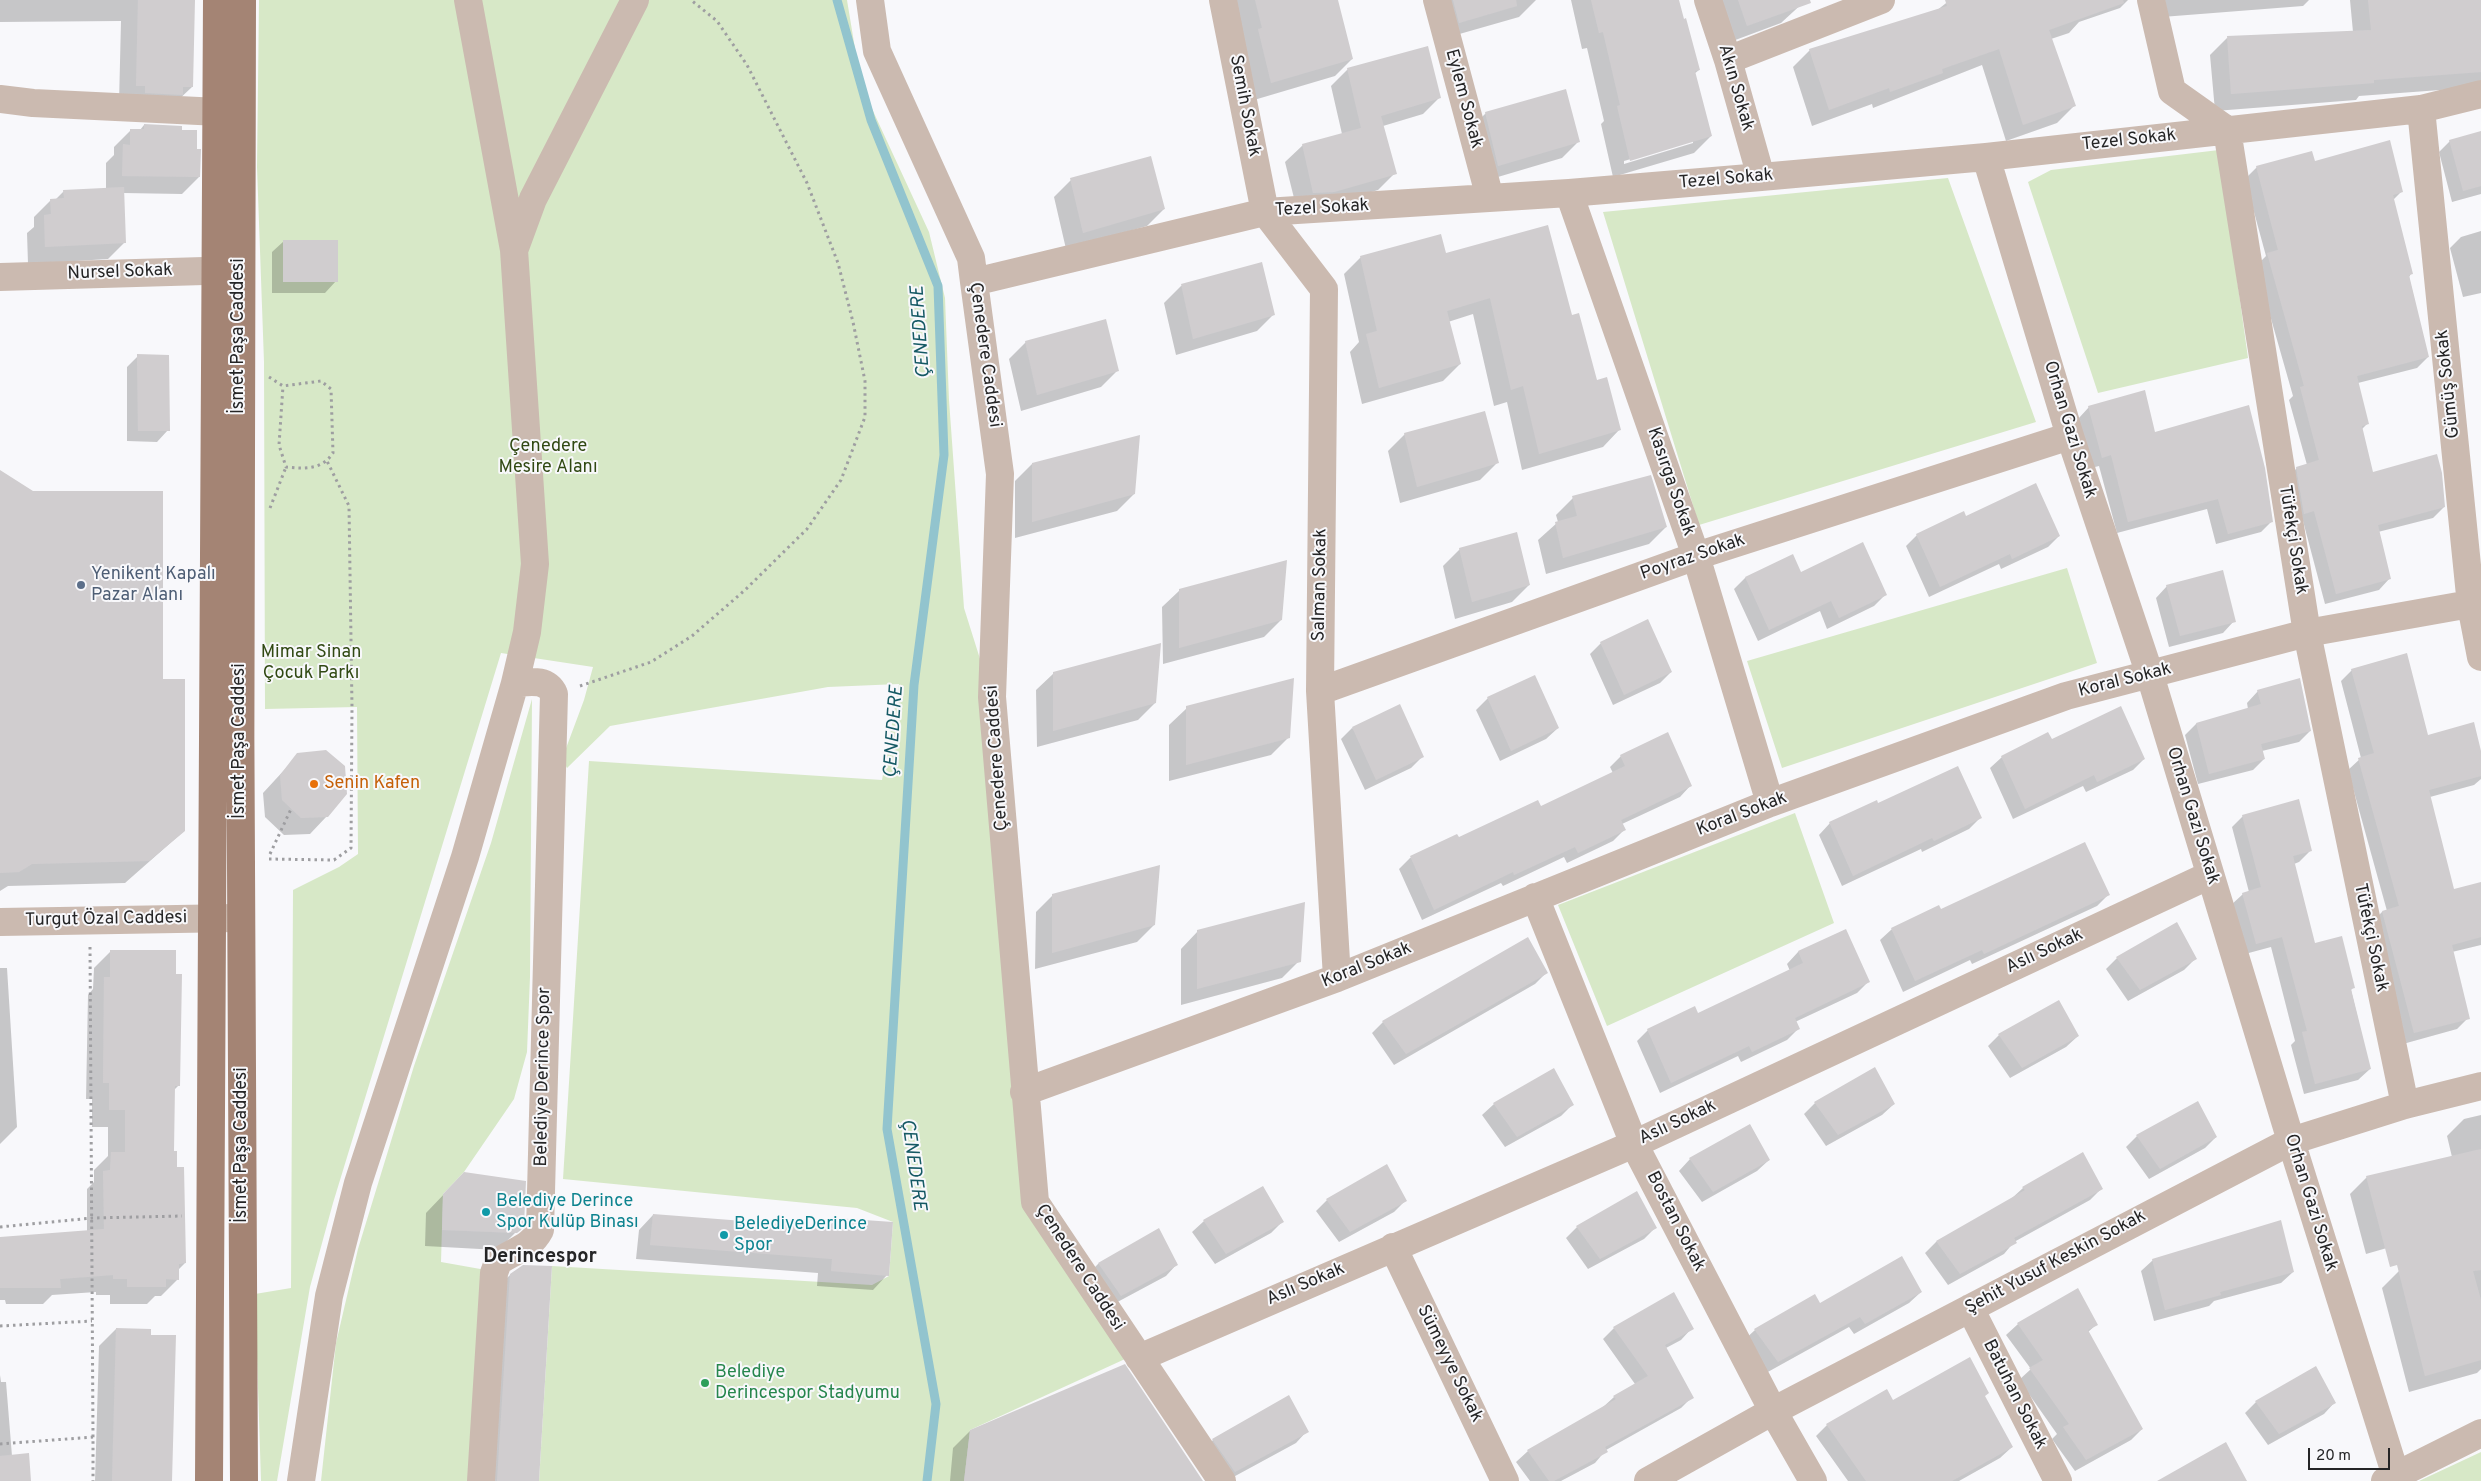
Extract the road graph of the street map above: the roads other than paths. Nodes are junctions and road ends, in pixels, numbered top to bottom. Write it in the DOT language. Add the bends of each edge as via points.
graph roads {
  1 [pos="217,0"];
  2 [pos="242,0"];
  3 [pos="468,0"];
  4 [pos="635,0"];
  5 [pos="870,0"];
  6 [pos="1223,0"];
  7 [pos="1437,0"];
  8 [pos="1708,0"];
  9 [pos="1881,0"];
  10 [pos="2151,0"];
  11 [pos="1728,60"];
  12 [pos="2481,94"];
  13 [pos="0,99"];
  14 [pos="2421,109"];
  15 [pos="229,113"];
  16 [pos="2227,130"];
  17 [pos="1986,157"];
  18 [pos="1760,177"];
  19 [pos="1569,193"];
  20 [pos="1490,198"];
  21 [pos="1265,212"];
  22 [pos="514,250"];
  23 [pos="228,270"];
  24 [pos="0,276"];
  25 [pos="974,282"];
  26 [pos="2070,436"];
  27 [pos="1696,556"];
  28 [pos="2476,604"];
  29 [pos="2307,633"];
  30 [pos="2481,657"];
  31 [pos="2150,675"];
  32 [pos="515,683"];
  33 [pos="1320,691"];
  34 [pos="1770,803"];
  35 [pos="2210,875"];
  36 [pos="1535,897"];
  37 [pos="211,918"];
  38 [pos="240,918"];
  39 [pos="0,922"];
  40 [pos="1337,978"];
  41 [pos="2481,1086"];
  42 [pos="1024,1092"];
  43 [pos="2405,1105"];
  44 [pos="2291,1141"];
  45 [pos="1634,1144"];
  46 [pos="1393,1247"];
  47 [pos="1970,1308"];
  48 [pos="1139,1358"];
  49 [pos="1773,1411"];
  50 [pos="2481,1433"];
  51 [pos="2390,1479"];
  52 [pos="209,1481"];
  53 [pos="244,1481"];
  54 [pos="300,1481"];
  55 [pos="481,1481"];
  56 [pos="1222,1481"];
  57 [pos="1505,1481"];
  58 [pos="1648,1481"];
  59 [pos="1813,1481"];
  60 [pos="2058,1481"];
  1 -- 15 [label="main road, İsmet Paşa Caddesi"];
  2 -- 15 [label="main road, İsmet Paşa Caddesi"];
  3 -- 22 [label="street"];
  4 -- 22 [label="street" via="533,199"];
  5 -- 25 [label="street, Çenedere Caddesi" via="877,51 971,258"];
  6 -- 21 [label="street, Semih Sokak"];
  7 -- 20 [label="street, Eylem Sokak"];
  8 -- 11 [label="street, Akın Sokak"];
  9 -- 11 [label="street"];
  10 -- 16 [label="street" via="2172,91"];
  11 -- 18 [label="street, Akın Sokak"];
  12 -- 14 [label="street, Tezel Sokak"];
  13 -- 15 [label="street"];
  14 -- 16 [label="street, Tezel Sokak"];
  14 -- 28 [label="street, Gümüş Sokak"];
  15 -- 23 [label="main road, İsmet Paşa Caddesi"];
  16 -- 17 [label="street, Tezel Sokak"];
  16 -- 29 [label="street, Tüfekçi Sokak"];
  17 -- 18 [label="street, Tezel Sokak"];
  17 -- 26 [label="street, Orhan Gazi Sokak"];
  18 -- 19 [label="street, Tezel Sokak"];
  19 -- 20 [label="street, Tezel Sokak"];
  19 -- 27 [label="street, Kasırga Sokak"];
  20 -- 21 [label="street, Tezel Sokak"];
  21 -- 25 [label="street, Tezel Sokak"];
  21 -- 33 [label="street, Salman Sokak" via="1324,289"];
  22 -- 32 [label="street" via="535,564 527,632"];
  23 -- 24 [label="street, Nursel Sokak"];
  23 -- 37 [label="main road, İsmet Paşa Caddesi"];
  23 -- 38 [label="main road, İsmet Paşa Caddesi"];
  25 -- 42 [label="street, Çenedere Caddesi" via="1000,474 992,697"];
  26 -- 27 [label="street, Poyraz Sokak"];
  26 -- 31 [label="street, Orhan Gazi Sokak"];
  27 -- 33 [label="street, Poyraz Sokak"];
  27 -- 34 [label="street, Kasırga Sokak"];
  28 -- 29 [label="street, Koral Sokak"];
  28 -- 30 [label="street, Gümüş Sokak"];
  29 -- 31 [label="street, Koral Sokak"];
  29 -- 43 [label="street, Tüfekçi Sokak"];
  31 -- 34 [label="street, Koral Sokak" via="2066,696"];
  31 -- 35 [label="street, Orhan Gazi Sokak"];
  32 -- 54 [label="street" via="465,857 358,1182 329,1296"];
  32 -- 55 [label="street, Belediye Derince Spor" via="542,683 554,694 540,1230 528,1246 498,1262 494,1273"];
  33 -- 40 [label="street, Salman Sokak"];
  34 -- 36 [label="street, Koral Sokak"];
  35 -- 44 [label="street, Orhan Gazi Sokak"];
  35 -- 45 [label="street, Aslı Sokak"];
  36 -- 40 [label="street, Koral Sokak"];
  36 -- 45 [label="street, Bostan Sokak"];
  37 -- 38 [label="street, Turgut Özal Caddesi"];
  37 -- 39 [label="street, Turgut Özal Caddesi"];
  37 -- 52 [label="main road, İsmet Paşa Caddesi"];
  38 -- 53 [label="main road, İsmet Paşa Caddesi"];
  40 -- 42 [label="street, Koral Sokak"];
  41 -- 43 [label="street, Şehit Yusuf Keskin Sokak"];
  42 -- 48 [label="street, Çenedere Caddesi" via="1035,1202"];
  43 -- 44 [label="street, Şehit Yusuf Keskin Sokak"];
  44 -- 47 [label="street, Şehit Yusuf Keskin Sokak"];
  44 -- 51 [label="street, Orhan Gazi Sokak"];
  45 -- 46 [label="street, Aslı Sokak"];
  45 -- 49 [label="street, Bostan Sokak"];
  46 -- 48 [label="street, Aslı Sokak"];
  46 -- 57 [label="street, Sümeyye Sokak"];
  47 -- 49 [label="street, Şehit Yusuf Keskin Sokak"];
  47 -- 60 [label="street, Batuhan Sokak"];
  48 -- 56 [label="street, Çenedere Caddesi"];
  49 -- 58 [label="street, Şehit Yusuf Keskin Sokak"];
  49 -- 59 [label="street, Bostan Sokak"];
  50 -- 51 [label="street"];
}
